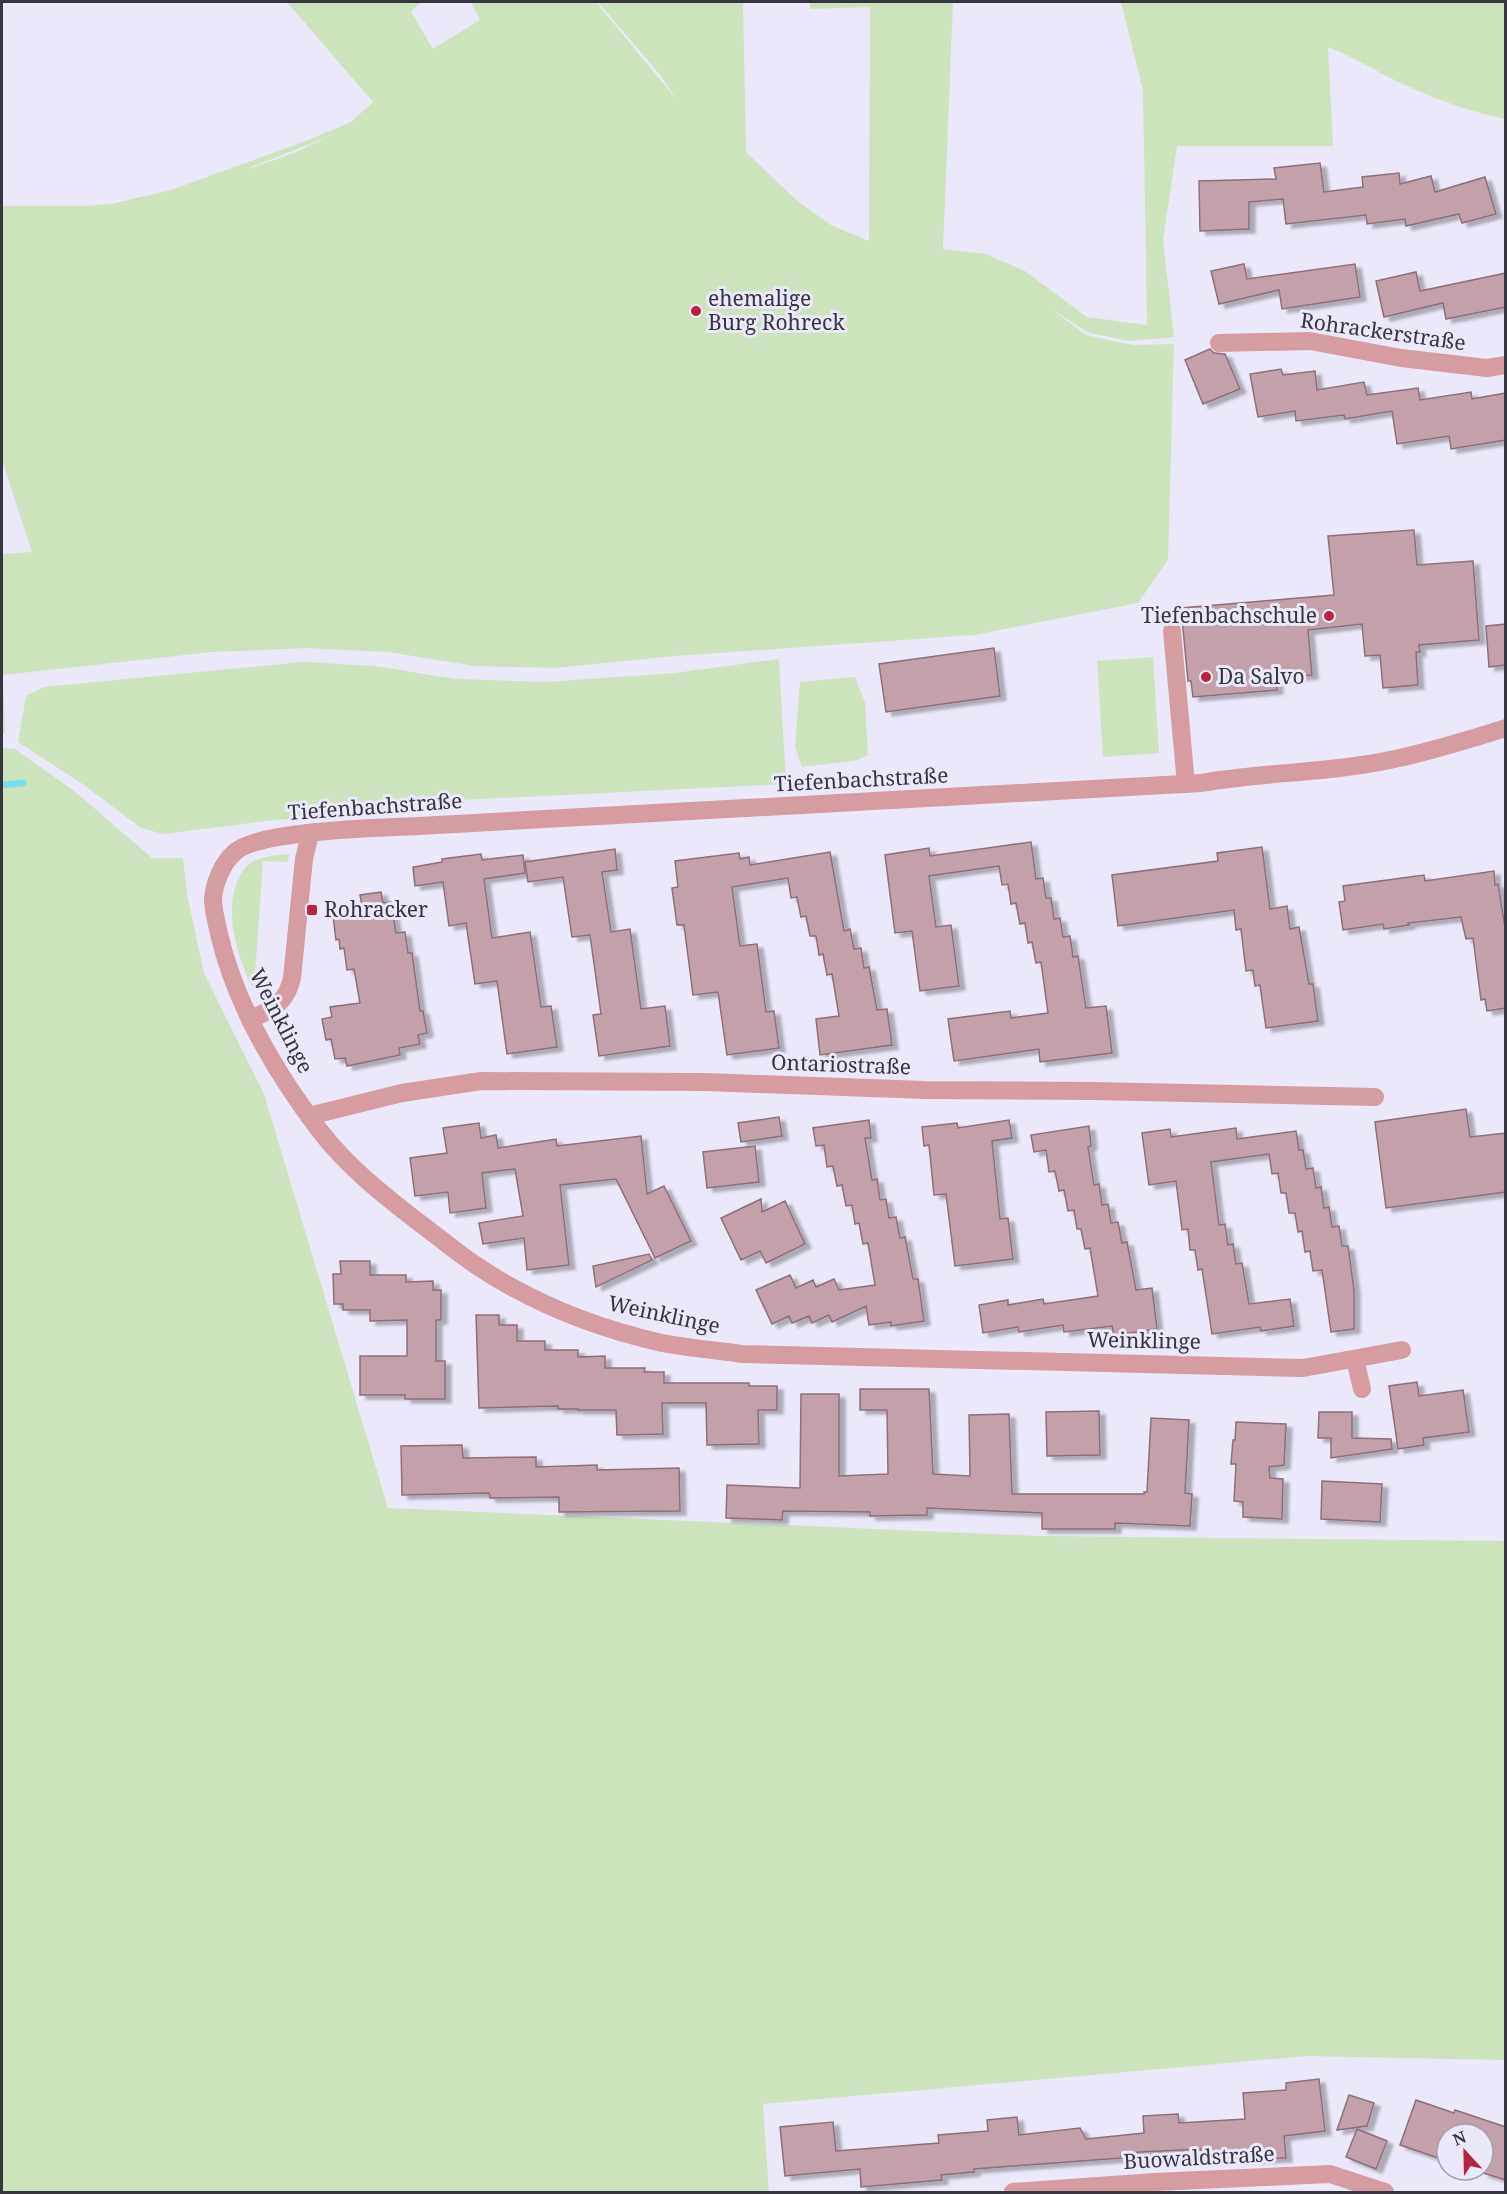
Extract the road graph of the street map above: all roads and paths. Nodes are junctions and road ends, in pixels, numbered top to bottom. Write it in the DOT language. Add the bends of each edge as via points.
graph roads {
  1 [pos="1219,343"];
  2 [pos="1506,365"];
  3 [pos="1172,632"];
  4 [pos="1506,728"];
  5 [pos="1186,784"];
  6 [pos="310,834"];
  7 [pos="224,866"];
  8 [pos="250,1020"];
  9 [pos="1375,1098"];
  10 [pos="309,1116"];
  11 [pos="1402,1350"];
  12 [pos="1355,1359"];
  13 [pos="1362,1389"];
  14 [pos="1013,2193"];
  15 [pos="1385,2193"];
  1 -- 2 [label="street, Rohrackerstraße" via="1310,341 1401,358 1487,368"];
  3 -- 5 [label="street"];
  4 -- 5 [label="street, Tiefenbachstraße" via="1388,760"];
  5 -- 6 [label="street, Tiefenbachstraße"];
  6 -- 7 [label="street, Tiefenbachstraße" via="277,836 248,844"];
  6 -- 8 [label="street" via="288,992 272,1009"];
  7 -- 8 [label="street, Weinklinge" via="213,905 225,957"];
  8 -- 10 [label="street, Weinklinge" via="285,1083"];
  9 -- 10 [label="street, Ontariostraße" via="705,1082 481,1081 402,1093"];
  10 -- 12 [label="street, Weinklinge" via="331,1145 376,1190 474,1264 542,1302 594,1324 663,1343 742,1354 1303,1368"];
  11 -- 12 [label="street, Weinklinge"];
  12 -- 13 [label="street"];
  14 -- 15 [label="street, Buowaldstraße" via="1330,2174"];
}
